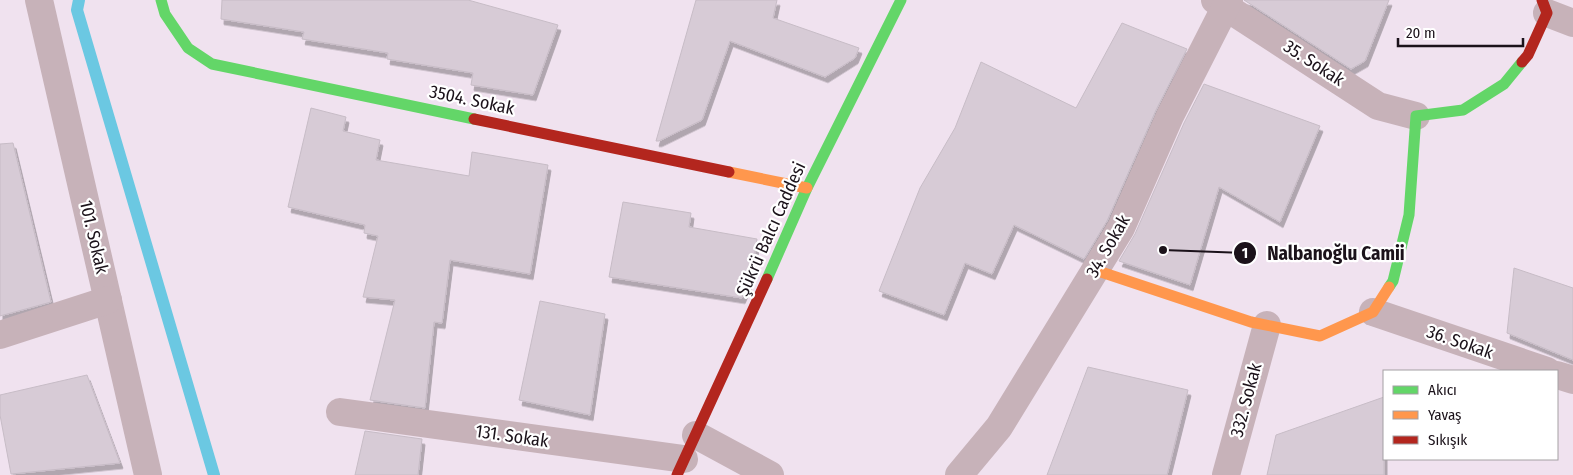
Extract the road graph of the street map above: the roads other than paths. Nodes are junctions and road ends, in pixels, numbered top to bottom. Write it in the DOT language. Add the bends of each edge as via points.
graph roads {
  1 [pos="39,0"];
  2 [pos="161,0"];
  3 [pos="901,0"];
  4 [pos="1224,2"];
  5 [pos="1545,7"];
  6 [pos="1573,23"];
  7 [pos="1416,116"];
  8 [pos="807,188"];
  9 [pos="1095,270"];
  10 [pos="108,300"];
  11 [pos="1373,312"];
  12 [pos="1267,325"];
  13 [pos="0,335"];
  14 [pos="1544,370"];
  15 [pos="1558,375"];
  16 [pos="1573,380"];
  17 [pos="340,412"];
  18 [pos="696,435"];
  19 [pos="681,467"];
  20 [pos="148,475"];
  21 [pos="770,475"];
  22 [pos="959,475"];
  23 [pos="1226,475"];
  1 -- 10 [label="street, 101. Sokak"];
  2 -- 8 [label="street, 3504. Sokak" via="165,14 188,48 212,64"];
  3 -- 8 [label="street, Şükrü Balcı Caddesi"];
  4 -- 7 [label="street, 35. Sokak" via="1378,106"];
  4 -- 9 [label="street, 34. Sokak" via="1121,228"];
  5 -- 6 [label="street"];
  5 -- 7 [label="street" via="1528,55 1504,84 1463,110"];
  7 -- 11 [label="street" via="1409,215 1392,280"];
  8 -- 18 [label="street, Şükrü Balcı Caddesi"];
  9 -- 12 [label="street"];
  9 -- 22 [label="street, 34. Sokak" via="999,428"];
  10 -- 13 [label="street"];
  10 -- 20 [label="street, 101. Sokak"];
  11 -- 12 [label="street" via="1320,336"];
  11 -- 14 [label="street, 36. Sokak"];
  12 -- 23 [label="street, 332. Sokak"];
  15 -- 16 [label="street"];
  17 -- 19 [label="street, 131. Sokak"];
  18 -- 19 [label="street, Şükrü Balcı Caddesi"];
  18 -- 21 [label="street"];
}
